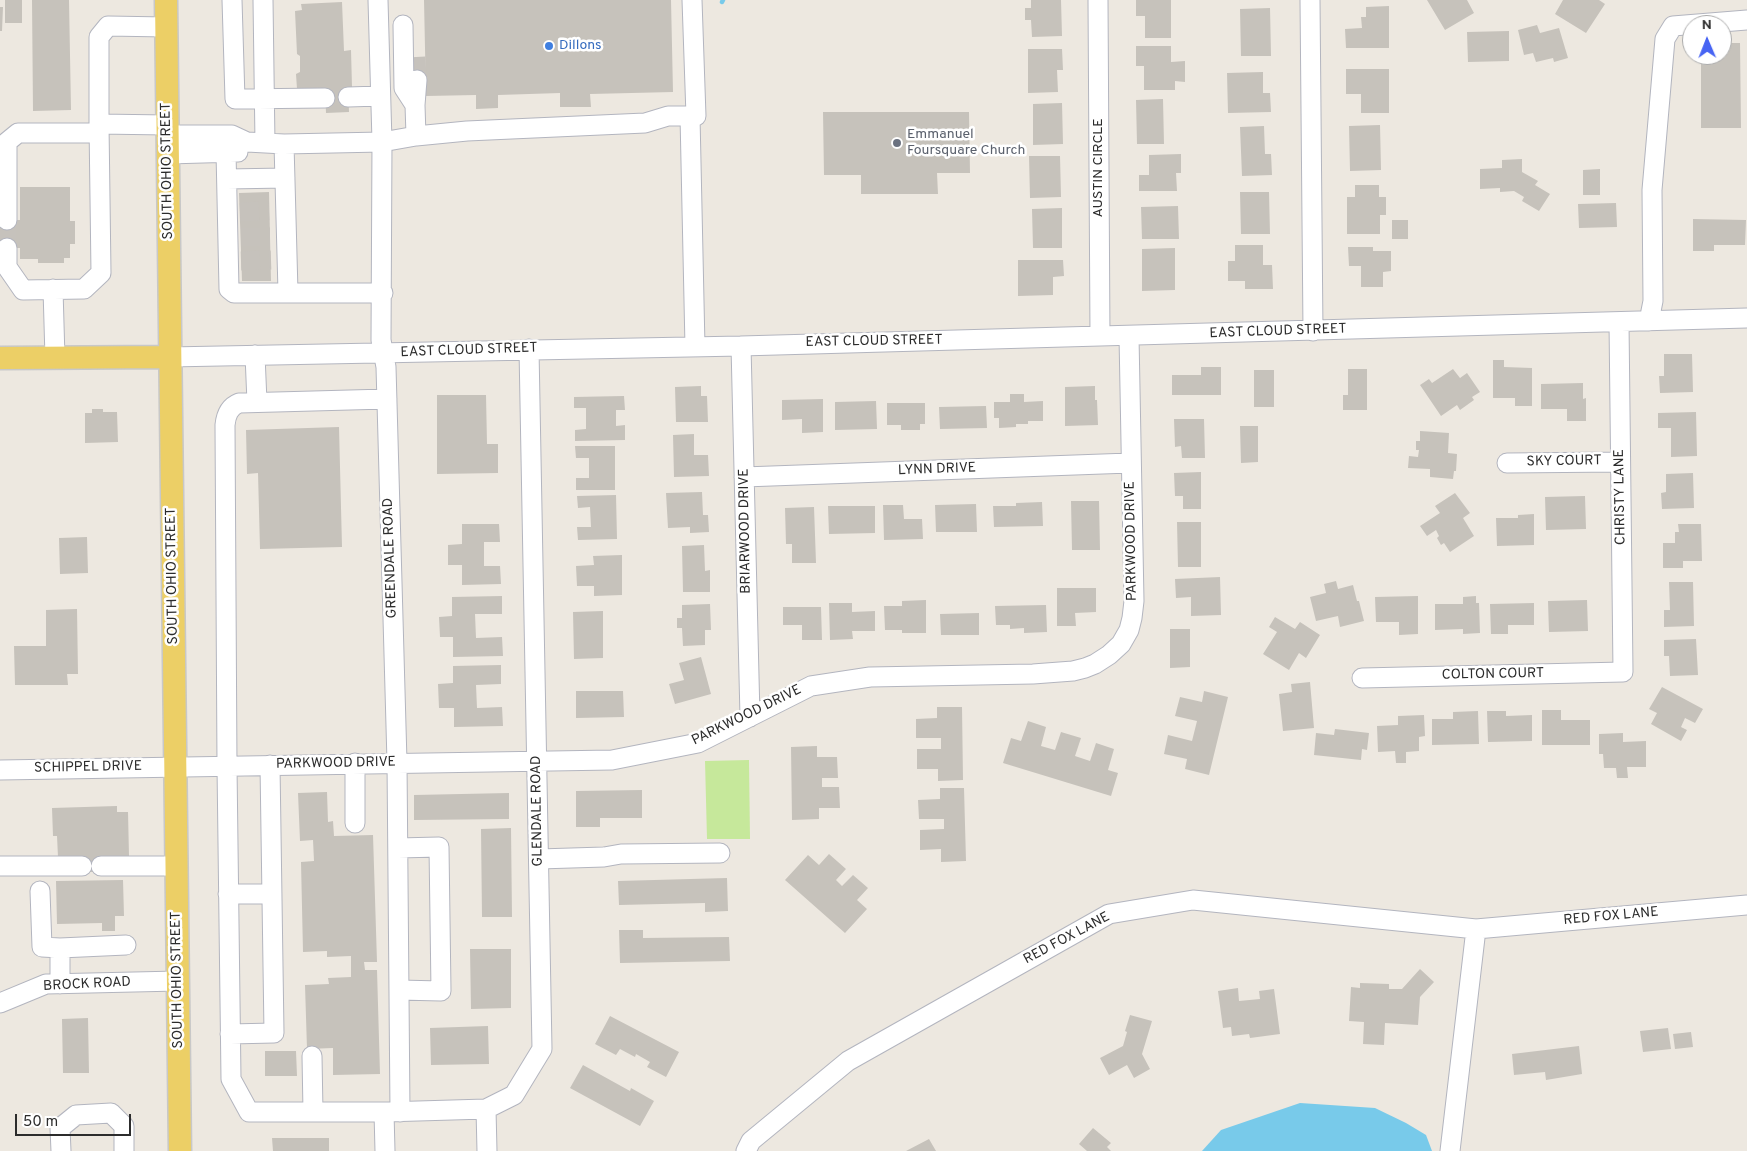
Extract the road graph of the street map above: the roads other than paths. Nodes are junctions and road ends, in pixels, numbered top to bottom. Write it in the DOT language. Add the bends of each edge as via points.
graph roads {
  1 [pos="166,0"];
  2 [pos="232,0"];
  3 [pos="263,0"];
  4 [pos="692,0"];
  5 [pos="1098,0"];
  6 [pos="1310,0"];
  7 [pos="378,3"];
  8 [pos="1747,20"];
  9 [pos="404,26"];
  10 [pos="166,27"];
  11 [pos="416,57"];
  12 [pos="417,80"];
  13 [pos="380,96"];
  14 [pos="348,97"];
  15 [pos="325,98"];
  16 [pos="265,99"];
  17 [pos="415,105"];
  18 [pos="690,116"];
  19 [pos="99,128"];
  20 [pos="416,136"];
  21 [pos="167,138"];
  22 [pos="382,142"];
  23 [pos="256,143"];
  24 [pos="284,144"];
  25 [pos="226,152"];
  26 [pos="285,178"];
  27 [pos="227,179"];
  28 [pos="7,220"];
  29 [pos="7,248"];
  30 [pos="52,289"];
  31 [pos="288,292"];
  32 [pos="382,293"];
  33 [pos="1747,318"];
  34 [pos="1650,321"];
  35 [pos="1619,322"];
  36 [pos="1313,331"];
  37 [pos="1100,336"];
  38 [pos="1128,336"];
  39 [pos="741,346"];
  40 [pos="695,347"];
  41 [pos="529,349"];
  42 [pos="384,353"];
  43 [pos="255,355"];
  44 [pos="170,356"];
  45 [pos="0,358"];
  46 [pos="55,358"];
  47 [pos="387,399"];
  48 [pos="257,402"];
  49 [pos="1620,462"];
  50 [pos="1130,463"];
  51 [pos="1507,463"];
  52 [pos="744,477"];
  53 [pos="1623,672"];
  54 [pos="1362,678"];
  55 [pos="750,717"];
  56 [pos="537,760"];
  57 [pos="397,762"];
  58 [pos="354,763"];
  59 [pos="270,765"];
  60 [pos="226,766"];
  61 [pos="175,767"];
  62 [pos="0,770"];
  63 [pos="355,823"];
  64 [pos="398,848"];
  65 [pos="720,853"];
  66 [pos="539,858"];
  67 [pos="0,866"];
  68 [pos="82,866"];
  69 [pos="101,866"];
  70 [pos="176,866"];
  71 [pos="40,891"];
  72 [pos="228,894"];
  73 [pos="272,894"];
  74 [pos="1747,905"];
  75 [pos="1476,929"];
  76 [pos="126,945"];
  77 [pos="60,948"];
  78 [pos="178,981"];
  79 [pos="60,984"];
  80 [pos="399,990"];
  81 [pos="0,1003"];
  82 [pos="230,1034"];
  83 [pos="312,1056"];
  84 [pos="486,1109"];
  85 [pos="313,1112"];
  86 [pos="392,1112"];
  87 [pos="93,1113"];
  88 [pos="61,1151"];
  89 [pos="70,1151"];
  90 [pos="124,1151"];
  91 [pos="180,1151"];
  92 [pos="385,1151"];
  93 [pos="488,1151"];
  94 [pos="746,1151"];
  95 [pos="1450,1151"];
  1 -- 10 [label="main road, SOUTH OHIO STREET"];
  2 -- 16 [label="street" via="235,99"];
  3 -- 16 [label="street"];
  4 -- 18 [label="street" via="696,116"];
  5 -- 37 [label="street, AUSTIN CIRCLE"];
  6 -- 36 [label="street"];
  7 -- 9 [label="street"];
  7 -- 13 [label="street, GREENDALE ROAD"];
  8 -- 34 [label="street" via="1673,26 1665,40 1652,190 1653,300"];
  9 -- 11 [label="street" via="416,41"];
  9 -- 17 [label="street" via="404,88"];
  10 -- 19 [label="street" via="108,26 99,37"];
  10 -- 21 [label="main road, SOUTH OHIO STREET"];
  12 -- 17 [label="street"];
  13 -- 14 [label="street"];
  13 -- 22 [label="street, GREENDALE ROAD"];
  15 -- 16 [label="street"];
  16 -- 23 [label="street"];
  17 -- 20 [label="street"];
  18 -- 20 [label="street" via="668,116 645,123"];
  18 -- 40 [label="street"];
  19 -- 21 [label="street"];
  19 -- 28 [label="street" via="18,132 7,142"];
  19 -- 30 [label="street" via="101,273 84,289"];
  20 -- 22 [label="street"];
  21 -- 23 [label="street" via="232,135"];
  21 -- 25 [label="street"];
  21 -- 44 [label="main road, SOUTH OHIO STREET"];
  22 -- 24 [label="street"];
  22 -- 32 [label="street, GREENDALE ROAD"];
  23 -- 24 [label="street"];
  23 -- 25 [label="street" via="239,152"];
  24 -- 26 [label="street"];
  25 -- 27 [label="street"];
  26 -- 27 [label="street"];
  26 -- 31 [label="street" via="278,211 278,237 279,260"];
  27 -- 31 [label="street" via="234,212 235,261 230,289 234,293"];
  29 -- 30 [label="street" via="7,267 23,290"];
  30 -- 46 [label="street"];
  31 -- 32 [label="street"];
  32 -- 42 [label="street, GREENDALE ROAD" via="381,340"];
  33 -- 34 [label="street, EAST CLOUD STREET"];
  34 -- 35 [label="street, EAST CLOUD STREET"];
  35 -- 36 [label="street, EAST CLOUD STREET"];
  35 -- 49 [label="street, CHRISTY LANE"];
  36 -- 38 [label="street, EAST CLOUD STREET"];
  37 -- 38 [label="street, EAST CLOUD STREET"];
  37 -- 39 [label="street, EAST CLOUD STREET"];
  38 -- 50 [label="street, PARKWOOD DRIVE"];
  39 -- 40 [label="street, EAST CLOUD STREET"];
  39 -- 52 [label="street, BRIARWOOD DRIVE"];
  40 -- 41 [label="street, EAST CLOUD STREET"];
  41 -- 42 [label="street, EAST CLOUD STREET"];
  41 -- 56 [label="street, GLENDALE ROAD"];
  42 -- 43 [label="street, EAST CLOUD STREET"];
  42 -- 47 [label="street, GREENDALE ROAD"];
  43 -- 44 [label="street, EAST CLOUD STREET"];
  43 -- 48 [label="street"];
  44 -- 46 [label="main road, EAST CLOUD STREET"];
  44 -- 61 [label="main road, SOUTH OHIO STREET"];
  45 -- 46 [label="main road, EAST CLOUD STREET"];
  47 -- 48 [label="street"];
  47 -- 57 [label="street, GREENDALE ROAD"];
  48 -- 60 [label="street" via="235,405 226,416 225,425"];
  49 -- 51 [label="street, SKY COURT"];
  49 -- 53 [label="street, CHRISTY LANE"];
  50 -- 52 [label="street, LYNN DRIVE"];
  50 -- 55 [label="street, PARKWOOD DRIVE" via="1134,601 1129,630 1109,655 1095,664 1073,671 870,677 811,686"];
  52 -- 55 [label="street, BRIARWOOD DRIVE"];
  53 -- 54 [label="street, COLTON COURT"];
  55 -- 56 [label="street, PARKWOOD DRIVE" via="698,743 612,760"];
  56 -- 57 [label="street, PARKWOOD DRIVE"];
  56 -- 66 [label="street, GLENDALE ROAD"];
  57 -- 58 [label="street, PARKWOOD DRIVE"];
  57 -- 64 [label="street, GREENDALE ROAD"];
  58 -- 59 [label="street, PARKWOOD DRIVE"];
  58 -- 63 [label="street"];
  59 -- 60 [label="street, PARKWOOD DRIVE"];
  59 -- 73 [label="street"];
  60 -- 61 [label="street, PARKWOOD DRIVE"];
  60 -- 72 [label="street"];
  61 -- 62 [label="street, SCHIPPEL DRIVE"];
  61 -- 70 [label="main road, SOUTH OHIO STREET"];
  64 -- 80 [label="street, GREENDALE ROAD"];
  64 -- 80 [label="street" via="439,847 441,991"];
  65 -- 66 [label="street"];
  66 -- 84 [label="street, GLENDALE ROAD" via="542,1049 514,1095"];
  67 -- 68 [label="street"];
  69 -- 70 [label="street"];
  70 -- 78 [label="main road, SOUTH OHIO STREET"];
  71 -- 77 [label="street" via="42,948"];
  72 -- 73 [label="street"];
  72 -- 82 [label="street"];
  73 -- 82 [label="street" via="274,1033"];
  74 -- 75 [label="street, RED FOX LANE"];
  75 -- 94 [label="street, RED FOX LANE" via="1193,900 1109,914 848,1061 751,1141"];
  75 -- 95 [label="street"];
  76 -- 77 [label="street"];
  77 -- 79 [label="street"];
  78 -- 79 [label="street, BROCK ROAD"];
  78 -- 91 [label="main road, SOUTH OHIO STREET"];
  79 -- 81 [label="street, BROCK ROAD" via="46,984"];
  80 -- 86 [label="street, GREENDALE ROAD"];
  82 -- 85 [label="street, GLENDALE ROAD" via="231,1079 249,1112"];
  83 -- 85 [label="street"];
  84 -- 86 [label="street, GLENDALE ROAD"];
  84 -- 93 [label="street"];
  85 -- 86 [label="street, GLENDALE ROAD"];
  86 -- 92 [label="street"];
  87 -- 88 [label="street" via="76,1115 60,1128"];
  87 -- 89 [label="street" via="70,1136"];
  87 -- 90 [label="street" via="111,1113 124,1126"];
}
